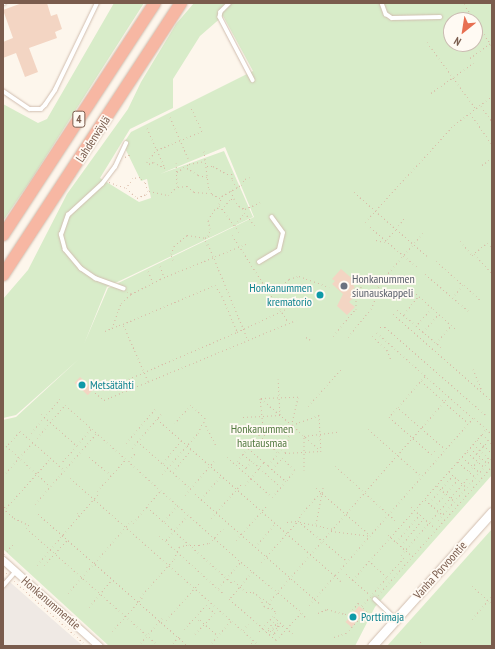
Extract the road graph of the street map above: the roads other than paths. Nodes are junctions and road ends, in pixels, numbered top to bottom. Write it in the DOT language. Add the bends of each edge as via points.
graph roads {
  1 [pos="97,3"];
  2 [pos="155,3"];
  3 [pos="181,3"];
  4 [pos="230,3"];
  5 [pos="382,3"];
  6 [pos="440,17"];
  7 [pos="253,80"];
  8 [pos="3,90"];
  9 [pos="126,143"];
  10 [pos="272,218"];
  11 [pos="3,235"];
  12 [pos="259,262"];
  13 [pos="3,275"];
  14 [pos="124,289"];
  15 [pos="492,512"];
  16 [pos="3,560"];
  17 [pos="15,572"];
  18 [pos="3,586"];
  19 [pos="375,599"];
  20 [pos="397,619"];
  21 [pos="100,646"];
  22 [pos="372,646"];
  1 -- 8 [label="lane" via="55,90 41,109 30,109"];
  2 -- 11 [label="highway, Lahdenväylä / 4"];
  3 -- 13 [label="highway, Lahdenväylä / 4"];
  4 -- 7 [label="lane" via="221,12 220,17"];
  5 -- 6 [label="lane" via="386,14 392,18"];
  9 -- 14 [label="lane" via="115,167 100,187 68,215 61,235 65,250 81,269 96,279"];
  10 -- 12 [label="lane" via="283,233 279,250"];
  15 -- 20 [label="main road, Vanha Porvoontie"];
  16 -- 17 [label="street, Honkanummentie"];
  17 -- 18 [label="lane"];
  17 -- 21 [label="street, Honkanummentie"];
  19 -- 20 [label="lane"];
  20 -- 22 [label="main road, Vanha Porvoontie"];
}
